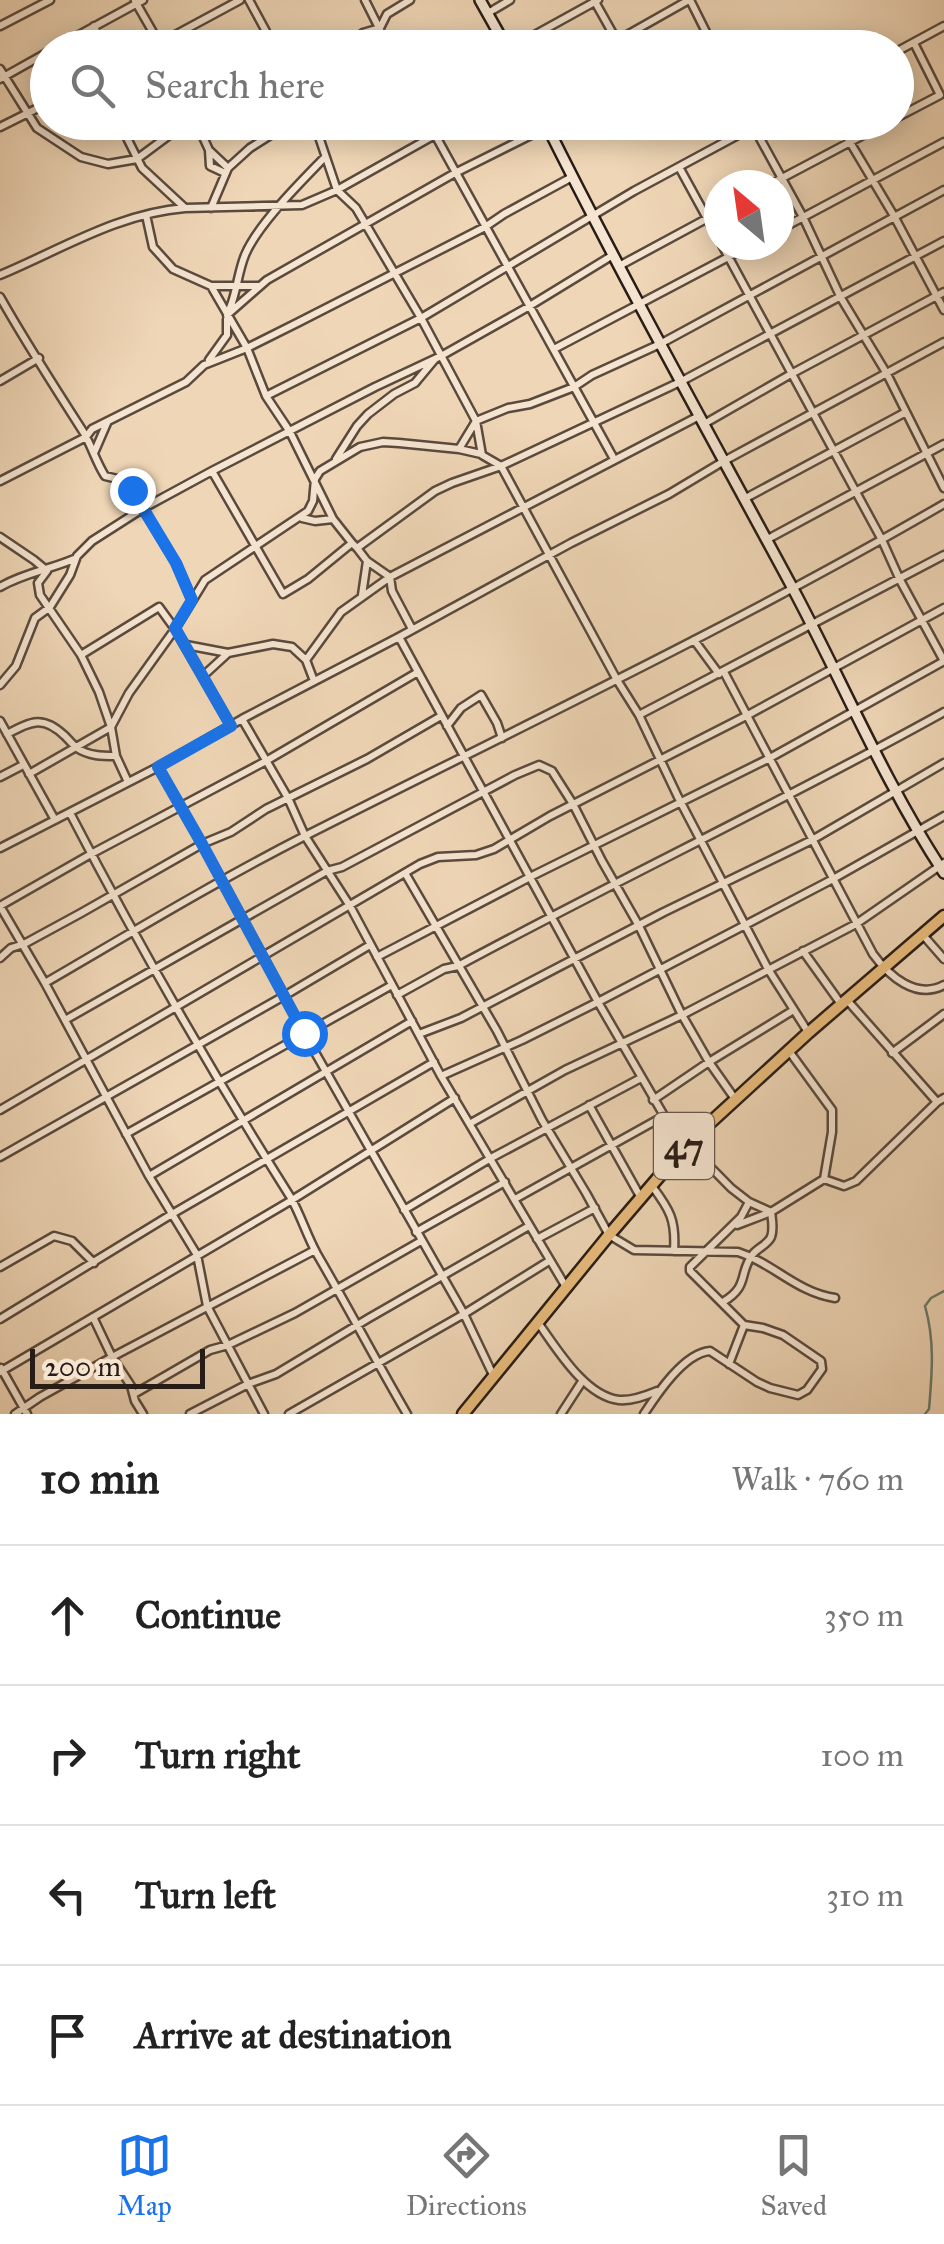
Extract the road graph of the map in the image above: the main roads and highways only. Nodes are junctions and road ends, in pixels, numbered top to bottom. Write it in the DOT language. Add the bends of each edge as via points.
graph roads {
  1 [pos="944,916"];
  2 [pos="463,1414"];
  1 -- 2 [label="main road, 47" via="686,1144"];
}
